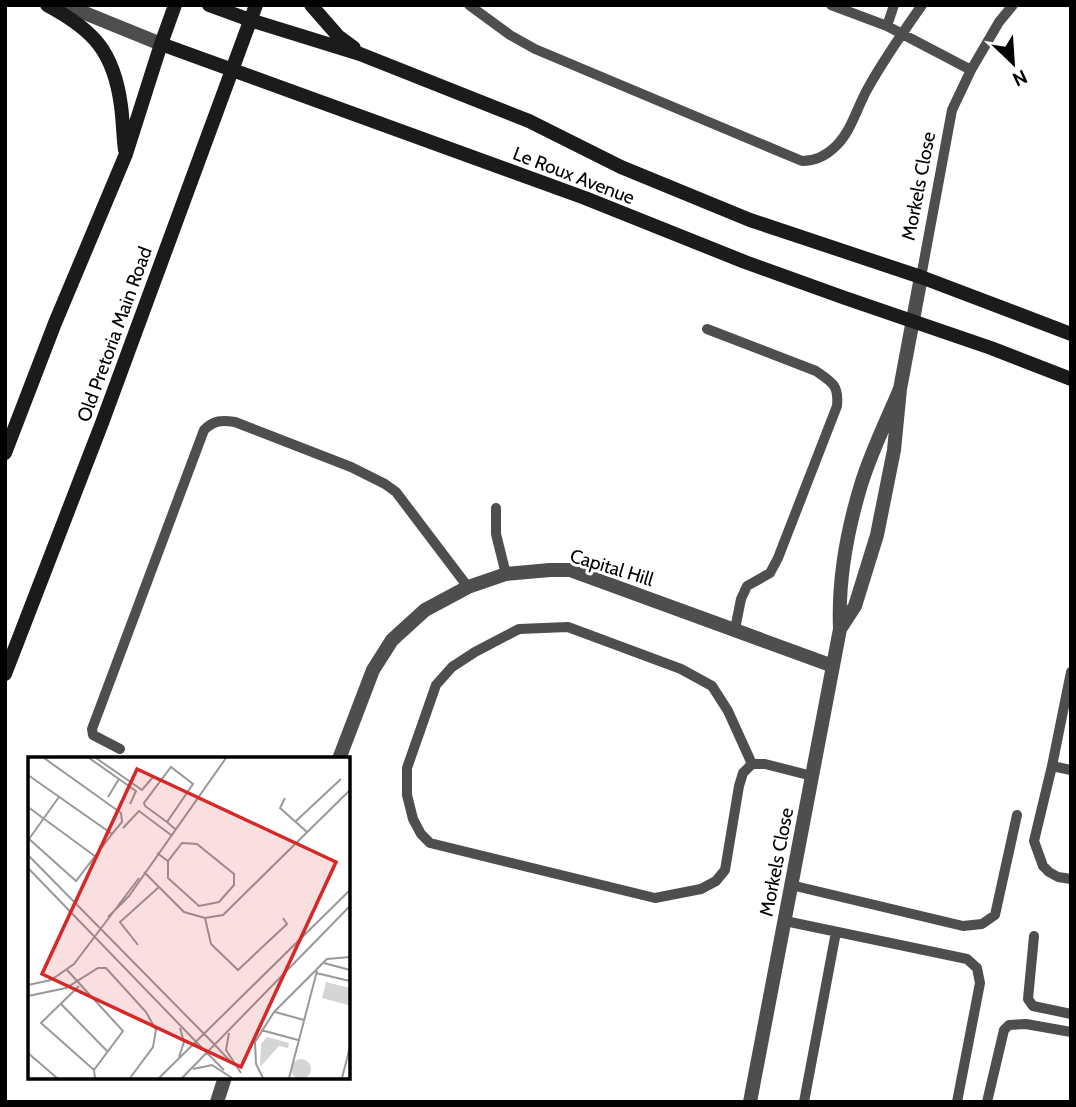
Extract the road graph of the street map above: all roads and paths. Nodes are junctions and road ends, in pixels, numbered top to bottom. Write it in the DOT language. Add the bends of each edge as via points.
graph roads {
  1 [pos="47,5"];
  2 [pos="65,5"];
  3 [pos="175,5"];
  4 [pos="209,5"];
  5 [pos="256,5"];
  6 [pos="311,5"];
  7 [pos="469,5"];
  8 [pos="831,5"];
  9 [pos="894,5"];
  10 [pos="922,5"];
  11 [pos="1013,5"];
  12 [pos="250,20"];
  13 [pos="887,26"];
  14 [pos="902,34"];
  15 [pos="161,44"];
  16 [pos="360,54"];
  17 [pos="232,69"];
  18 [pos="971,70"];
  19 [pos="126,154"];
  20 [pos="921,277"];
  21 [pos="912,322"];
  22 [pos="707,330"];
  23 [pos="1071,334"];
  24 [pos="1071,379"];
  25 [pos="900,389"];
  26 [pos="5,453"];
  27 [pos="496,508"];
  28 [pos="506,574"];
  29 [pos="468,587"];
  30 [pos="735,629"];
  31 [pos="840,629"];
  32 [pos="833,666"];
  33 [pos="1071,672"];
  34 [pos="5,674"];
  35 [pos="120,749"];
  36 [pos="340,757"];
  37 [pos="752,764"];
  38 [pos="1052,766"];
  39 [pos="1071,770"];
  40 [pos="812,776"];
  41 [pos="1017,816"];
  42 [pos="1071,879"];
  43 [pos="791,885"];
  44 [pos="785,921"];
  45 [pos="836,932"];
  46 [pos="1034,936"];
  47 [pos="1071,1014"];
  48 [pos="1071,1032"];
  49 [pos="224,1079"];
  50 [pos="217,1102"];
  51 [pos="750,1102"];
  52 [pos="804,1102"];
  53 [pos="957,1102"];
  54 [pos="987,1102"];
  1 -- 19 [label="main road" via="82,27 108,58 121,103"];
  2 -- 15 [label="street, Le Roux Avenue"];
  3 -- 15 [label="main road"];
  4 -- 12 [label="main road, Le Roux Avenue"];
  5 -- 12 [label="main road, Old Pretoria Main Road"];
  6 -- 16 [label="main road"];
  7 -- 14 [label="lane" via="535,49 802,161 830,152 839,143"];
  8 -- 13 [label="lane"];
  9 -- 13 [label="lane"];
  10 -- 14 [label="lane"];
  11 -- 18 [label="lane, Morkels Close"];
  12 -- 16 [label="main road, Le Roux Avenue"];
  12 -- 17 [label="main road, Old Pretoria Main Road"];
  13 -- 14 [label="lane"];
  14 -- 18 [label="lane"];
  15 -- 17 [label="main road, Le Roux Avenue"];
  15 -- 19 [label="main road"];
  16 -- 20 [label="main road, Le Roux Avenue" via="529,121 621,167 750,220"];
  17 -- 21 [label="main road, Le Roux Avenue"];
  17 -- 34 [label="main road, Old Pretoria Main Road"];
  18 -- 20 [label="lane, Morkels Close" via="952,110"];
  19 -- 26 [label="main road"];
  20 -- 21 [label="street, Morkels Close"];
  20 -- 23 [label="main road, Le Roux Avenue"];
  21 -- 24 [label="main road, Le Roux Avenue"];
  21 -- 25 [label="street, Morkels Close"];
  22 -- 30 [label="lane" via="816,371 838,393 778,558 770,573 747,586"];
  25 -- 31 [label="street, Morkels Close" via="894,450 877,535 855,606"];
  25 -- 31 [label="street, Morkels Close" via="850,526 842,569"];
  27 -- 28 [label="lane" via="496,534"];
  28 -- 29 [label="street, Capital Hill"];
  28 -- 30 [label="street, Capital Hill" via="570,570"];
  29 -- 35 [label="lane" via="396,492 385,484 235,422 211,423 204,430 92,729 93,735"];
  29 -- 36 [label="street, Capital Hill" via="425,610 392,640 373,670"];
  30 -- 32 [label="street, Capital Hill"];
  31 -- 32 [label="street, Morkels Close"];
  32 -- 40 [label="street, Morkels Close"];
  33 -- 38 [label="lane"];
  37 -- 37 [label="lane" via="739,786 725,870 701,889 655,898 430,842 413,819 407,795 407,768 436,685 452,667 519,629 568,627 681,669 712,686 729,711"];
  37 -- 40 [label="lane"];
  38 -- 39 [label="lane"];
  38 -- 42 [label="lane" via="1034,841 1043,866 1058,877"];
  40 -- 43 [label="street, Morkels Close"];
  41 -- 43 [label="lane" via="995,915 982,925 964,926"];
  43 -- 44 [label="street, Morkels Close"];
  44 -- 45 [label="lane"];
  44 -- 51 [label="street, Morkels Close"];
  45 -- 52 [label="lane"];
  45 -- 53 [label="lane" via="967,959 977,968 980,984"];
  46 -- 47 [label="lane" via="1028,999 1033,1006"];
  48 -- 54 [label="lane" via="1009,1025"];
  49 -- 50 [label="street"];
}
